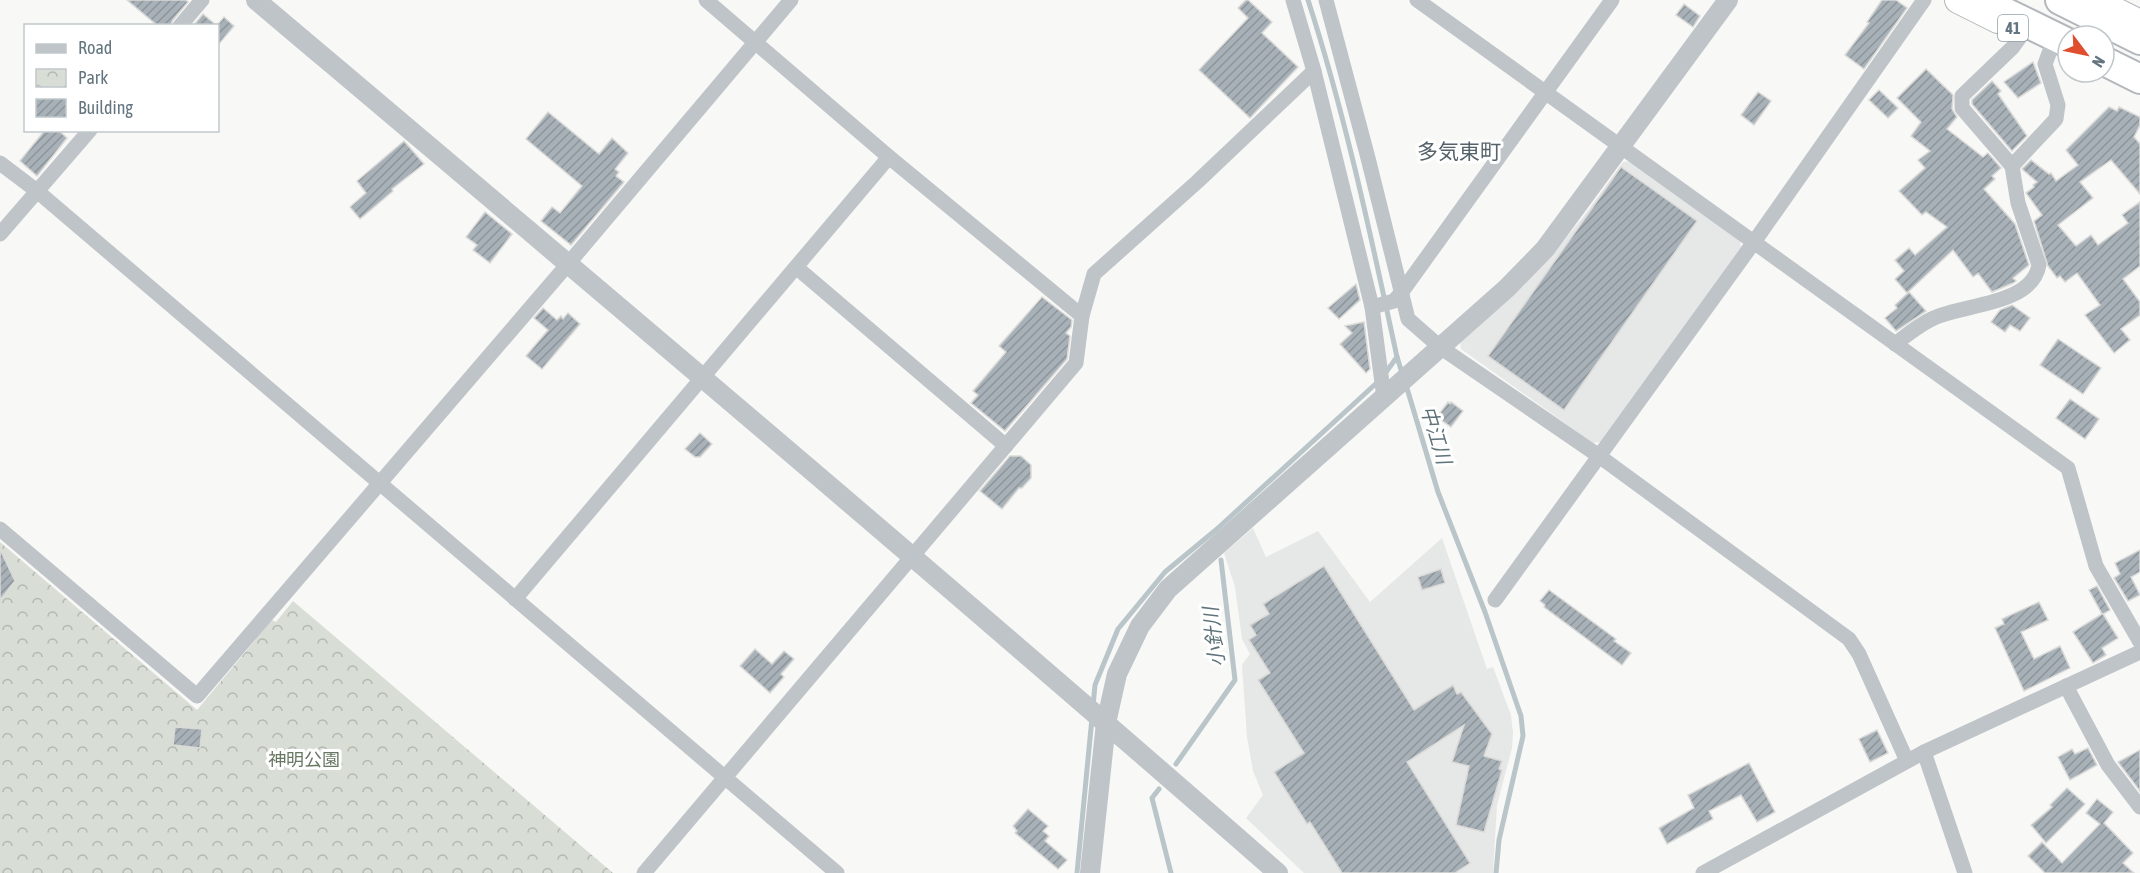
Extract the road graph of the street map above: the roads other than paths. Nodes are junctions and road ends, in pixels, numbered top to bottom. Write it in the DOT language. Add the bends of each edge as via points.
graph roads {
  1 [pos="202,0"];
  2 [pos="256,0"];
  3 [pos="706,0"];
  4 [pos="791,0"];
  5 [pos="1293,0"];
  6 [pos="1326,0"];
  7 [pos="1417,0"];
  8 [pos="1612,0"];
  9 [pos="1728,0"];
  10 [pos="1924,0"];
  11 [pos="1958,0"];
  12 [pos="1980,0"];
  13 [pos="2022,0"];
  14 [pos="2060,0"];
  15 [pos="2094,0"];
  16 [pos="2140,22"];
  17 [pos="182,24"];
  18 [pos="2068,24"];
  19 [pos="2023,33"];
  20 [pos="2140,40"];
  21 [pos="755,42"];
  22 [pos="2056,45"];
  23 [pos="2056,47"];
  24 [pos="2116,49"];
  25 [pos="2056,54"];
  26 [pos="2140,61"];
  27 [pos="2116,67"];
  28 [pos="1314,71"];
  29 [pos="2140,79"];
  30 [pos="2116,81"];
  31 [pos="1545,92"];
  32 [pos="2140,93"];
  33 [pos="88,132"];
  34 [pos="1621,146"];
  35 [pos="889,157"];
  36 [pos="0,163"];
  37 [pos="2012,166"];
  38 [pos="37,191"];
  39 [pos="0,234"];
  40 [pos="1754,242"];
  41 [pos="568,264"];
  42 [pos="796,267"];
  43 [pos="1397,297"];
  44 [pos="1372,307"];
  45 [pos="1082,316"];
  46 [pos="1895,344"];
  47 [pos="1440,347"];
  48 [pos="702,377"];
  49 [pos="1387,395"];
  50 [pos="1006,446"];
  51 [pos="1599,456"];
  52 [pos="379,484"];
  53 [pos="0,529"];
  54 [pos="912,557"];
  55 [pos="515,599"];
  56 [pos="1495,600"];
  57 [pos="2140,642"];
  58 [pos="2140,652"];
  59 [pos="2066,686"];
  60 [pos="1104,721"];
  61 [pos="1924,752"];
  62 [pos="1907,761"];
  63 [pos="725,777"];
  64 [pos="2140,807"];
  65 [pos="1722,869"];
  66 [pos="644,873"];
  67 [pos="837,873"];
  68 [pos="1090,873"];
  69 [pos="1278,873"];
  70 [pos="1703,873"];
  71 [pos="1965,873"];
  1 -- 17 [label="street"];
  2 -- 41 [label="street"];
  3 -- 21 [label="street"];
  4 -- 21 [label="street"];
  5 -- 28 [label="street"];
  6 -- 43 [label="street" via="1368,158"];
  7 -- 31 [label="street"];
  8 -- 31 [label="street"];
  9 -- 34 [label="street"];
  10 -- 40 [label="street"];
  11 -- 19 [label="highway, 41"];
  12 -- 22 [label="highway"];
  13 -- 18 [label="highway"];
  14 -- 20 [label="highway"];
  15 -- 16 [label="highway"];
  19 -- 23 [label="highway, 41"];
  19 -- 37 [label="street" via="1962,96 1962,108"];
  21 -- 35 [label="street"];
  21 -- 41 [label="street"];
  24 -- 26 [label="highway"];
  25 -- 37 [label="street" via="2045,64 2058,105 2056,119"];
  27 -- 29 [label="highway"];
  28 -- 44 [label="street"];
  28 -- 45 [label="street" via="1094,274"];
  30 -- 32 [label="highway"];
  31 -- 34 [label="street"];
  31 -- 43 [label="street"];
  33 -- 38 [label="street"];
  34 -- 40 [label="street"];
  34 -- 47 [label="street" via="1545,249"];
  35 -- 42 [label="street"];
  35 -- 45 [label="street"];
  36 -- 38 [label="street"];
  37 -- 46 [label="street" via="2018,203 2039,265 2037,275 2013,295 1933,318"];
  38 -- 39 [label="street"];
  38 -- 52 [label="street"];
  40 -- 46 [label="street"];
  40 -- 51 [label="street"];
  41 -- 48 [label="street"];
  41 -- 52 [label="street"];
  42 -- 48 [label="street"];
  42 -- 50 [label="street"];
  43 -- 44 [label="street"];
  43 -- 47 [label="street" via="1408,319"];
  44 -- 49 [label="street"];
  45 -- 50 [label="street" via="1076,363"];
  46 -- 57 [label="street" via="2068,468 2096,566"];
  47 -- 49 [label="street"];
  47 -- 51 [label="street"];
  48 -- 54 [label="street"];
  48 -- 55 [label="street"];
  49 -- 60 [label="street" via="1168,590 1140,626 1117,674"];
  50 -- 54 [label="street"];
  51 -- 56 [label="street"];
  51 -- 62 [label="street" via="1849,639"];
  52 -- 53 [label="street" via="197,696"];
  52 -- 55 [label="street"];
  54 -- 60 [label="street"];
  54 -- 63 [label="street"];
  55 -- 63 [label="street"];
  58 -- 59 [label="street"];
  59 -- 61 [label="street"];
  59 -- 64 [label="street" via="2108,765"];
  60 -- 68 [label="street"];
  60 -- 69 [label="street"];
  61 -- 62 [label="street"];
  61 -- 71 [label="street"];
  62 -- 65 [label="street"];
  63 -- 66 [label="street"];
  63 -- 67 [label="street"];
  65 -- 70 [label="street"];
}
